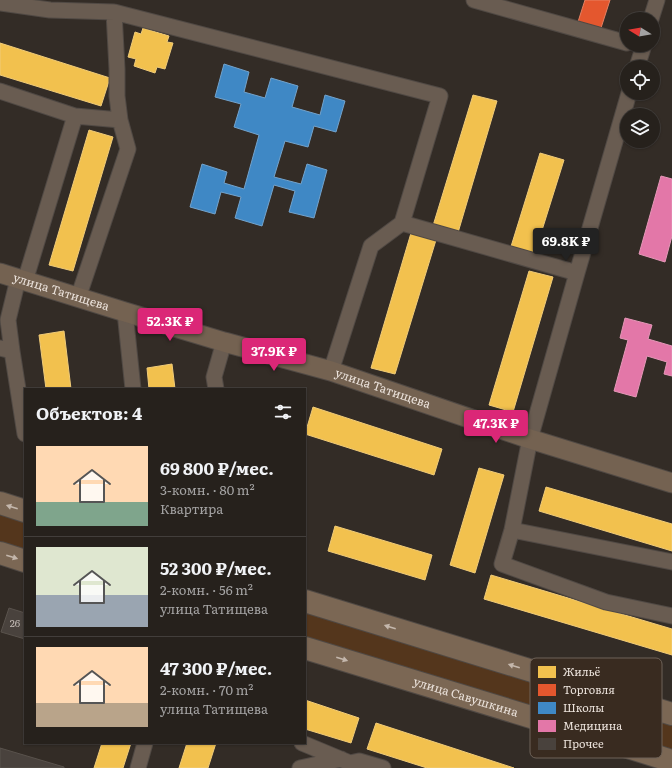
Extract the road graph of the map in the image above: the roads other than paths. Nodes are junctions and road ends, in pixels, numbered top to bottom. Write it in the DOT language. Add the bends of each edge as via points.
graph roads {
  1 [pos="474,0"];
  2 [pos="657,0"];
  3 [pos="0,3"];
  4 [pos="114,12"];
  5 [pos="653,12"];
  6 [pos="620,41"];
  7 [pos="0,91"];
  8 [pos="627,100"];
  9 [pos="74,116"];
  10 [pos="120,120"];
  11 [pos="402,224"];
  12 [pos="0,273"];
  13 [pos="577,273"];
  14 [pos="21,280"];
  15 [pos="78,298"];
  16 [pos="125,312"];
  17 [pos="224,342"];
  18 [pos="6,350"];
  19 [pos="331,372"];
  20 [pos="133,388"];
  21 [pos="216,388"];
  22 [pos="24,430"];
  23 [pos="530,439"];
  24 [pos="672,483"];
  25 [pos="0,503"];
  26 [pos="24,511"];
  27 [pos="512,530"];
  28 [pos="0,553"];
  29 [pos="24,561"];
  30 [pos="672,562"];
  31 [pos="306,601"];
  32 [pos="672,616"];
  33 [pos="306,648"];
  34 [pos="530,670"];
  35 [pos="662,711"];
  36 [pos="672,714"];
  37 [pos="530,717"];
  38 [pos="146,744"];
  39 [pos="304,744"];
  40 [pos="660,758"];
  41 [pos="672,762"];
  42 [pos="348,763"];
  43 [pos="138,768"];
  44 [pos="300,768"];
  45 [pos="382,768"];
  1 -- 6 [label="street"];
  2 -- 5 [label="street"];
  3 -- 4 [label="street" via="50,10"];
  4 -- 10 [label="street"];
  4 -- 11 [label="street" via="440,96"];
  7 -- 9 [label="street"];
  8 -- 13 [label="street"];
  9 -- 10 [label="street"];
  9 -- 14 [label="street"];
  10 -- 15 [label="street" via="128,149"];
  11 -- 13 [label="street"];
  11 -- 19 [label="street" via="371,246"];
  12 -- 14 [label="main road, улица Татищева"];
  13 -- 23 [label="street"];
  14 -- 15 [label="main road, улица Татищева"];
  14 -- 18 [label="street" via="8,320"];
  15 -- 16 [label="main road, улица Татищева"];
  16 -- 17 [label="main road, улица Татищева"];
  16 -- 20 [label="street"];
  17 -- 19 [label="main road, улица Татищева"];
  17 -- 21 [label="street" via="214,377"];
  18 -- 22 [label="street"];
  19 -- 23 [label="main road, улица Татищева"];
  23 -- 24 [label="main road, улица Татищева"];
  23 -- 27 [label="street"];
  26 -- 25 [label="highway, one-way"];
  27 -- 30 [label="street"];
  27 -- 32 [label="street" via="502,564 606,602"];
  28 -- 29 [label="highway, one-way"];
  34 -- 31 [label="highway, one-way"];
  33 -- 37 [label="highway, улица Савушкина, one-way"];
  36 -- 35 [label="highway, one-way"];
  38 -- 43 [label="street"];
  39 -- 42 [label="street"];
  40 -- 41 [label="highway, улица Савушкина, one-way"];
  42 -- 44 [label="street"];
  42 -- 45 [label="street" via="359,760"];
}
